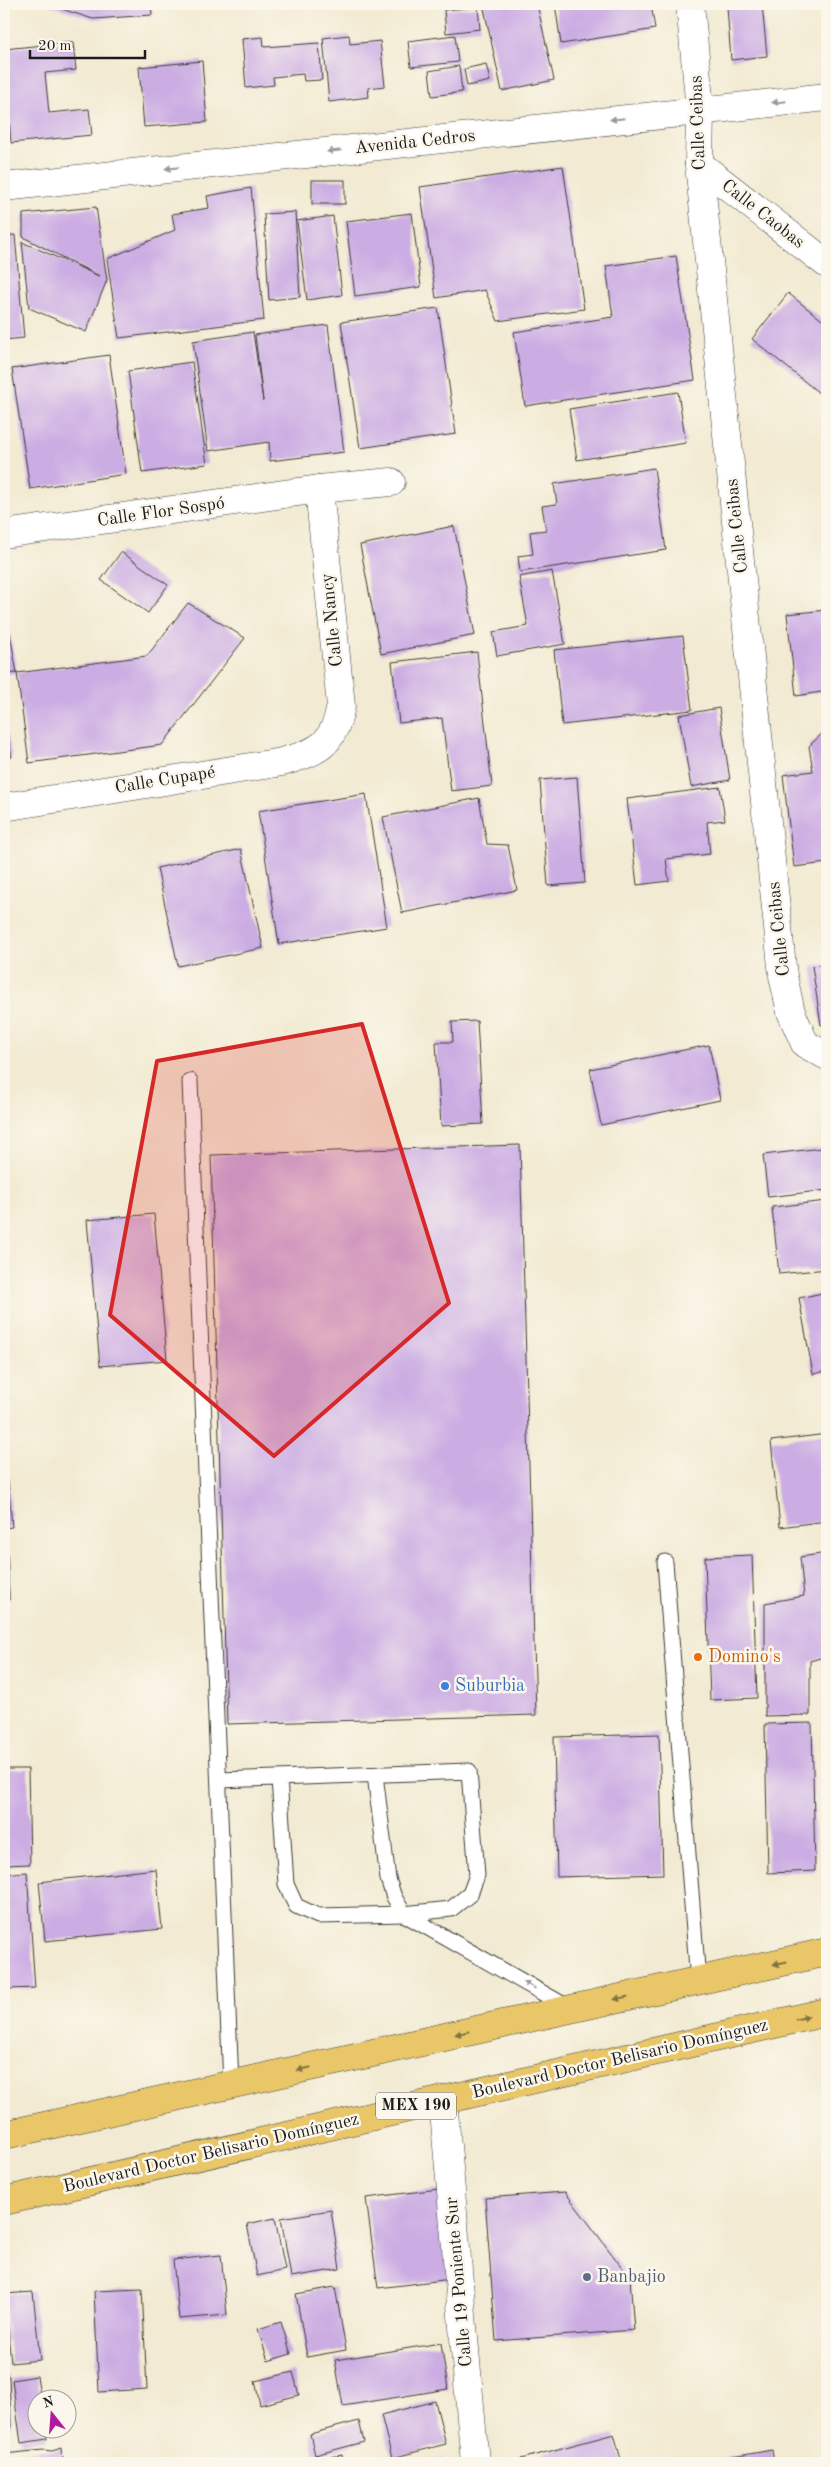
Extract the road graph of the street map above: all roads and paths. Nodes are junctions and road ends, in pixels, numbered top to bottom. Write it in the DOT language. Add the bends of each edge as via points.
graph roads {
  1 [pos="690,4"];
  2 [pos="827,97"];
  3 [pos="700,110"];
  4 [pos="699,164"];
  5 [pos="4,187"];
  6 [pos="827,264"];
  7 [pos="391,482"];
  8 [pos="319,489"];
  9 [pos="4,534"];
  10 [pos="323,746"];
  11 [pos="4,806"];
  12 [pos="816,1050"];
  13 [pos="190,1081"];
  14 [pos="665,1562"];
  15 [pos="376,1775"];
  16 [pos="278,1778"];
  17 [pos="218,1780"];
  18 [pos="404,1914"];
  19 [pos="827,1952"];
  20 [pos="698,1981"];
  21 [pos="571,2009"];
  22 [pos="827,2012"];
  23 [pos="231,2085"];
  24 [pos="443,2100"];
  25 [pos="4,2135"];
  26 [pos="4,2201"];
  27 [pos="475,2463"];
  1 -- 3 [label="street, Calle Ceibas"];
  2 -- 3 [label="street, Avenida Cedros, one-way"];
  3 -- 4 [label="street, Calle Ceibas"];
  3 -- 5 [label="street, Avenida Cedros, one-way"];
  4 -- 6 [label="street, Calle Caobas"];
  4 -- 12 [label="street, Calle Ceibas" via="783,976 790,1012"];
  7 -- 8 [label="street, Calle Flor Sospó"];
  8 -- 9 [label="street, Calle Flor Sospó"];
  8 -- 10 [label="street, Calle Nancy" via="342,706 337,728"];
  10 -- 11 [label="street, Calle Cupapé" via="282,762"];
  13 -- 17 [label="lane"];
  14 -- 20 [label="lane"];
  15 -- 16 [label="lane"];
  15 -- 18 [label="lane" via="388,1879"];
  15 -- 18 [label="lane" via="469,1772 478,1875 470,1894 451,1909"];
  16 -- 17 [label="lane"];
  16 -- 18 [label="lane" via="286,1884 296,1906 318,1916"];
  17 -- 23 [label="lane"];
  21 -- 18 [label="lane, one-way"];
  19 -- 20 [label="main road, one-way"];
  20 -- 21 [label="main road, one-way"];
  21 -- 23 [label="main road, one-way"];
  24 -- 22 [label="main road, Boulevard Doctor Belisario Domínguez / MEX 190, one-way"];
  23 -- 25 [label="main road"];
  24 -- 26 [label="main road, Boulevard Doctor Belisario Domínguez / MEX 190"];
  24 -- 27 [label="street, Calle 19 Poniente Sur"];
}
